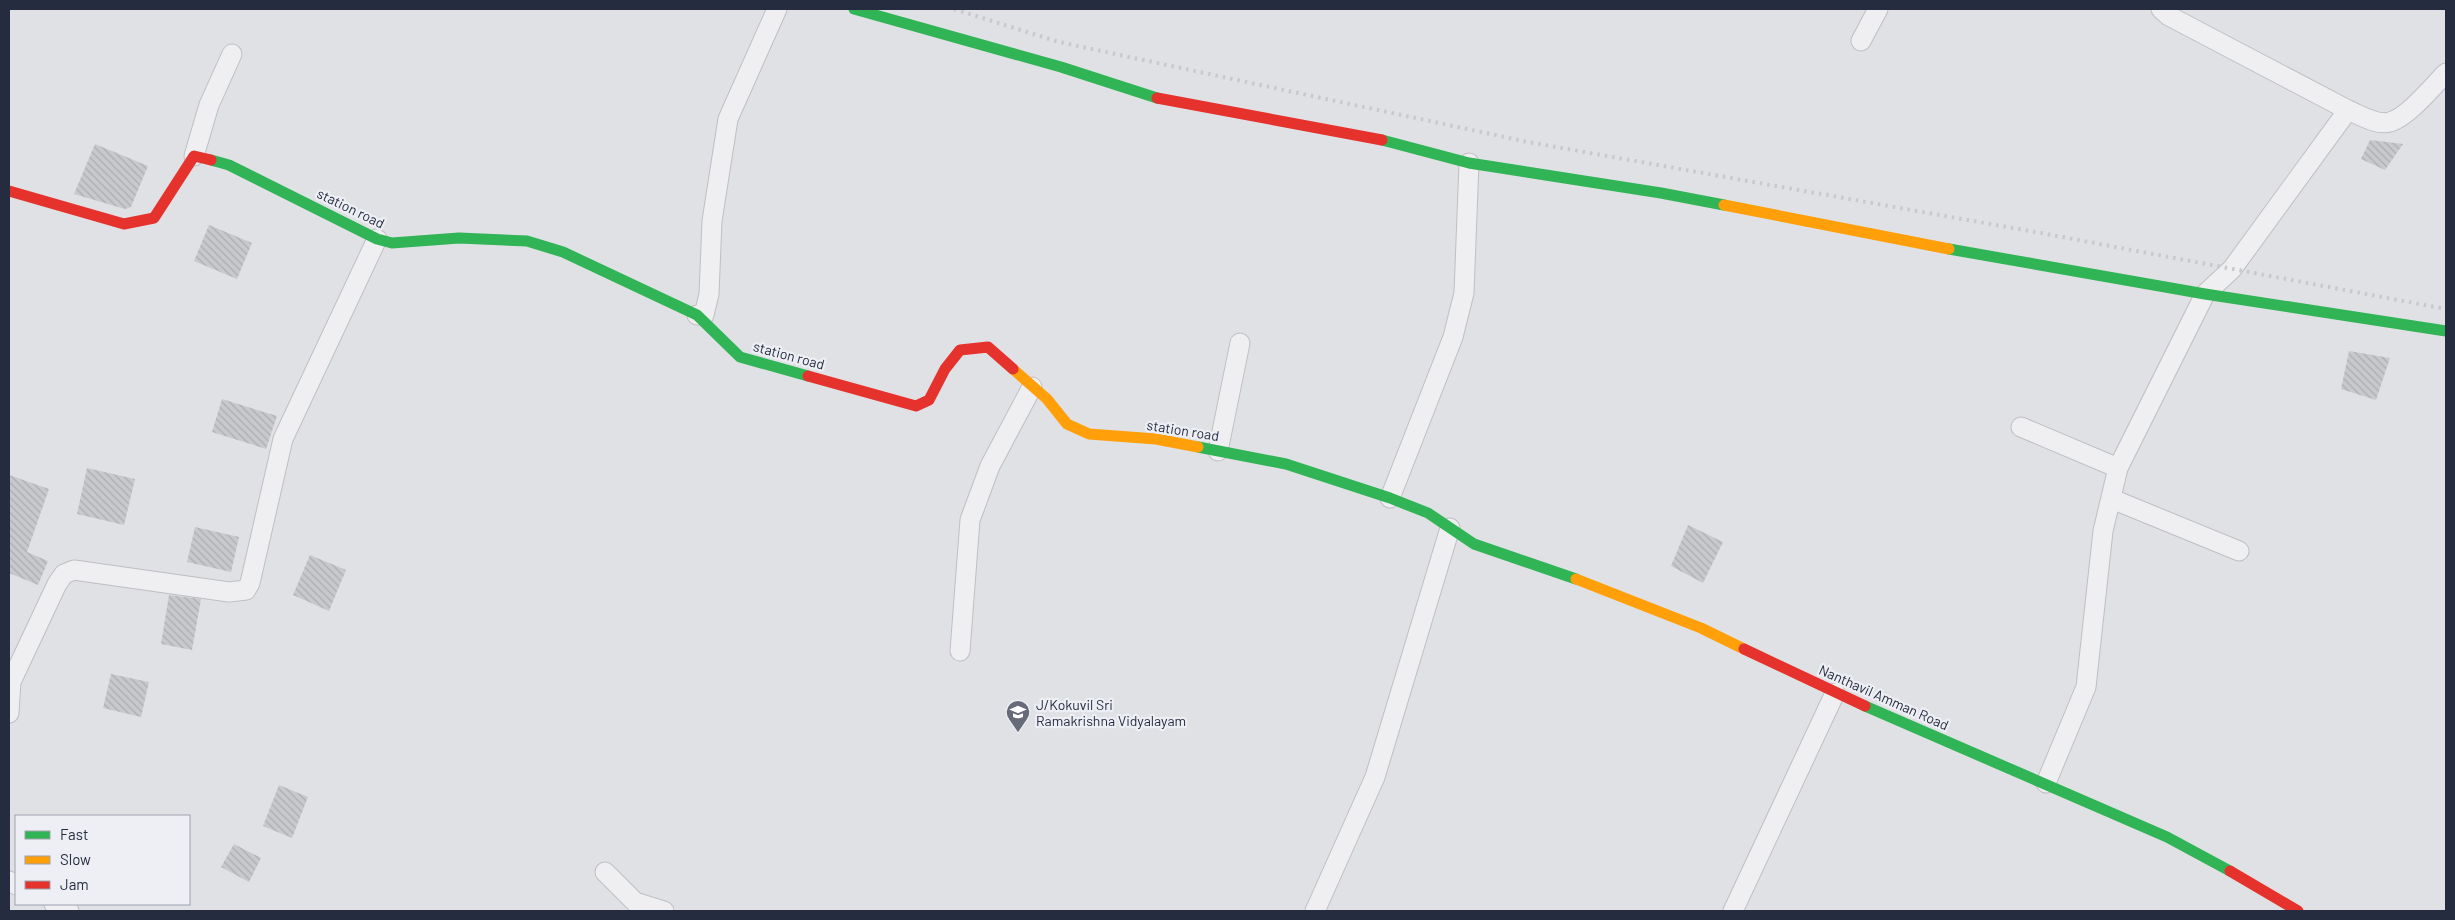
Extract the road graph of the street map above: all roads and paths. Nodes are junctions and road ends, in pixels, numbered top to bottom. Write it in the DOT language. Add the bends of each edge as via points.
graph roads {
  1 [pos="777,9"];
  2 [pos="854,9"];
  3 [pos="1878,9"];
  4 [pos="2162,9"];
  5 [pos="1861,41"];
  6 [pos="232,54"];
  7 [pos="2446,72"];
  8 [pos="2348,110"];
  9 [pos="194,156"];
  10 [pos="1469,163"];
  11 [pos="9,191"];
  12 [pos="377,239"];
  13 [pos="2205,294"];
  14 [pos="697,315"];
  15 [pos="2446,331"];
  16 [pos="1240,342"];
  17 [pos="1032,387"];
  18 [pos="2021,427"];
  19 [pos="1218,450"];
  20 [pos="2118,468"];
  21 [pos="1390,498"];
  22 [pos="2112,498"];
  23 [pos="1450,528"];
  24 [pos="2240,551"];
  25 [pos="960,651"];
  26 [pos="1835,693"];
  27 [pos="9,714"];
  28 [pos="2046,783"];
  29 [pos="605,872"];
  30 [pos="56,905"];
  31 [pos="633,907"];
  32 [pos="69,911"];
  33 [pos="664,911"];
  34 [pos="1314,911"];
  35 [pos="1733,911"];
  36 [pos="2298,911"];
  1 -- 14 [label="street" via="728,120 712,221 709,294 704,315"];
  2 -- 10 [label="street" via="1061,67 1151,97 1377,139"];
  3 -- 5 [label="street"];
  4 -- 8 [label="street" via="2169,16"];
  6 -- 9 [label="street" via="209,105"];
  7 -- 8 [label="street" via="2400,117 2389,122 2376,122"];
  8 -- 13 [label="street" via="2232,269"];
  9 -- 11 [label="street" via="154,218 124,224"];
  9 -- 12 [label="street, station road" via="229,165"];
  10 -- 13 [label="street" via="1661,193"];
  10 -- 21 [label="street" via="1464,293 1453,337"];
  12 -- 14 [label="street, station road" via="392,243 459,238 527,241 563,252"];
  12 -- 27 [label="street" via="284,439 246,590 229,592 74,570 64,574 11,682"];
  13 -- 15 [label="street"];
  13 -- 20 [label="street"];
  14 -- 17 [label="street, station road" via="740,357 916,406 929,400 945,369 960,350 988,347"];
  16 -- 19 [label="street"];
  17 -- 19 [label="street, station road" via="1047,399 1066,424 1089,434 1156,439"];
  17 -- 25 [label="street" via="990,466 970,520"];
  18 -- 20 [label="street"];
  19 -- 21 [label="street, station road" via="1286,464"];
  20 -- 22 [label="street"];
  21 -- 23 [label="street, station road" via="1428,513"];
  22 -- 24 [label="street"];
  22 -- 28 [label="street" via="2103,531 2086,687"];
  23 -- 26 [label="street, Nanthavil Amman Road" via="1474,544 1549,569 1701,628"];
  23 -- 34 [label="street" via="1375,777"];
  26 -- 28 [label="street, Nanthavil Amman Road"];
  26 -- 35 [label="street"];
  28 -- 36 [label="street, Nanthavil Amman Road" via="2167,837"];
  29 -- 31 [label="street"];
  30 -- 32 [label="street"];
  31 -- 33 [label="street"];
}
